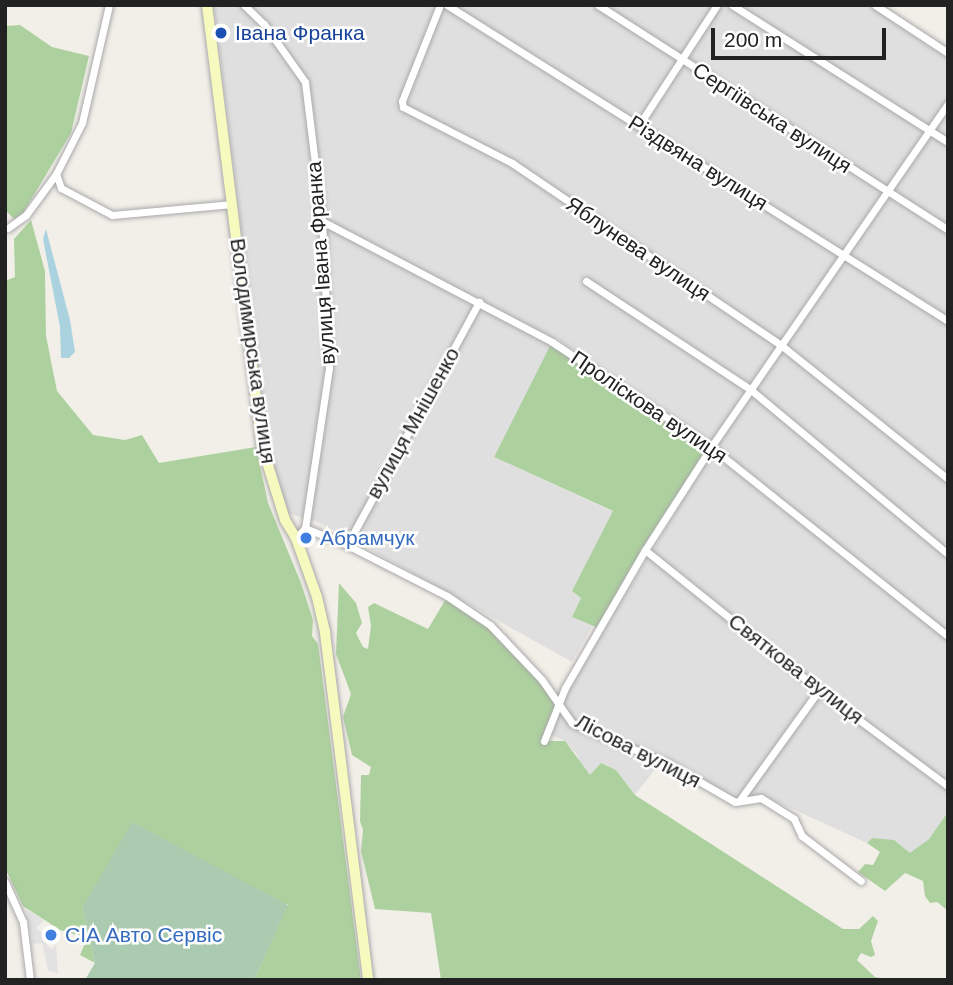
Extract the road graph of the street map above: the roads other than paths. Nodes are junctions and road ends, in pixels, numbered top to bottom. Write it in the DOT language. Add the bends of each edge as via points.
graph roads {
  1 [pos="109,5"];
  2 [pos="207,5"];
  3 [pos="244,5"];
  4 [pos="440,5"];
  5 [pos="447,5"];
  6 [pos="598,5"];
  7 [pos="717,5"];
  8 [pos="732,5"];
  9 [pos="875,5"];
  10 [pos="948,53"];
  11 [pos="682,59"];
  12 [pos="948,104"];
  13 [pos="639,125"];
  14 [pos="930,131"];
  15 [pos="948,142"];
  16 [pos="56,174"];
  17 [pos="887,194"];
  18 [pos="232,204"];
  19 [pos="322,221"];
  20 [pos="8,228"];
  21 [pos="948,230"];
  22 [pos="845,256"];
  23 [pos="586,281"];
  24 [pos="479,302"];
  25 [pos="948,321"];
  26 [pos="782,346"];
  27 [pos="751,390"];
  28 [pos="711,447"];
  29 [pos="948,478"];
  30 [pos="305,528"];
  31 [pos="296,538"];
  32 [pos="346,545"];
  33 [pos="645,550"];
  34 [pos="948,554"];
  35 [pos="948,636"];
  36 [pos="819,690"];
  37 [pos="559,702"];
  38 [pos="544,741"];
  39 [pos="948,786"];
  40 [pos="739,801"];
  41 [pos="862,881"];
  42 [pos="5,882"];
  43 [pos="30,980"];
  44 [pos="368,980"];
  1 -- 16 [label="street" via="82,123"];
  2 -- 18 [label="main road, Володимирська вулиця"];
  3 -- 19 [label="street, вулиця Івана Франка" via="264,24 305,82"];
  4 -- 26 [label="street, Яблунева вулиця" via="403,107 512,163"];
  5 -- 13 [label="street, Різдвяна вулиця"];
  6 -- 11 [label="street, Сергіївська вулиця"];
  7 -- 11 [label="street"];
  8 -- 14 [label="street"];
  9 -- 10 [label="street"];
  11 -- 13 [label="street"];
  11 -- 17 [label="street, Сергіївська вулиця"];
  12 -- 14 [label="street"];
  13 -- 22 [label="street, Різдвяна вулиця"];
  14 -- 15 [label="street"];
  14 -- 17 [label="street"];
  16 -- 18 [label="street" via="61,188 112,215"];
  16 -- 20 [label="street" via="26,215"];
  17 -- 21 [label="street, Сергіївська вулиця"];
  17 -- 22 [label="street"];
  18 -- 31 [label="main road, Володимирська вулиця" via="262,446 285,520"];
  19 -- 24 [label="street, Проліскова вулиця"];
  19 -- 30 [label="street, вулиця Івана Франка" via="329,368"];
  22 -- 25 [label="street, Різдвяна вулиця"];
  22 -- 26 [label="street"];
  23 -- 27 [label="street"];
  24 -- 28 [label="street, Проліскова вулиця" via="552,342"];
  24 -- 32 [label="street, вулиця Мнішенко"];
  26 -- 27 [label="street"];
  26 -- 29 [label="street, Яблунева вулиця"];
  27 -- 28 [label="street"];
  27 -- 34 [label="street"];
  28 -- 33 [label="street"];
  28 -- 35 [label="street, Проліскова вулиця"];
  30 -- 31 [label="street"];
  30 -- 32 [label="street, Лісова вулиця"];
  31 -- 44 [label="main road, Володимирська вулиця" via="325,633"];
  32 -- 37 [label="street, Лісова вулиця" via="447,597 490,625"];
  33 -- 36 [label="street, Святкова вулиця"];
  33 -- 37 [label="street"];
  36 -- 39 [label="street, Святкова вулиця"];
  36 -- 40 [label="street"];
  37 -- 38 [label="street"];
  37 -- 40 [label="street, Лісова вулиця" via="572,723 669,764"];
  40 -- 41 [label="street, Лісова вулиця" via="761,798 794,819 802,836"];
  42 -- 43 [label="street" via="23,922"];
}
